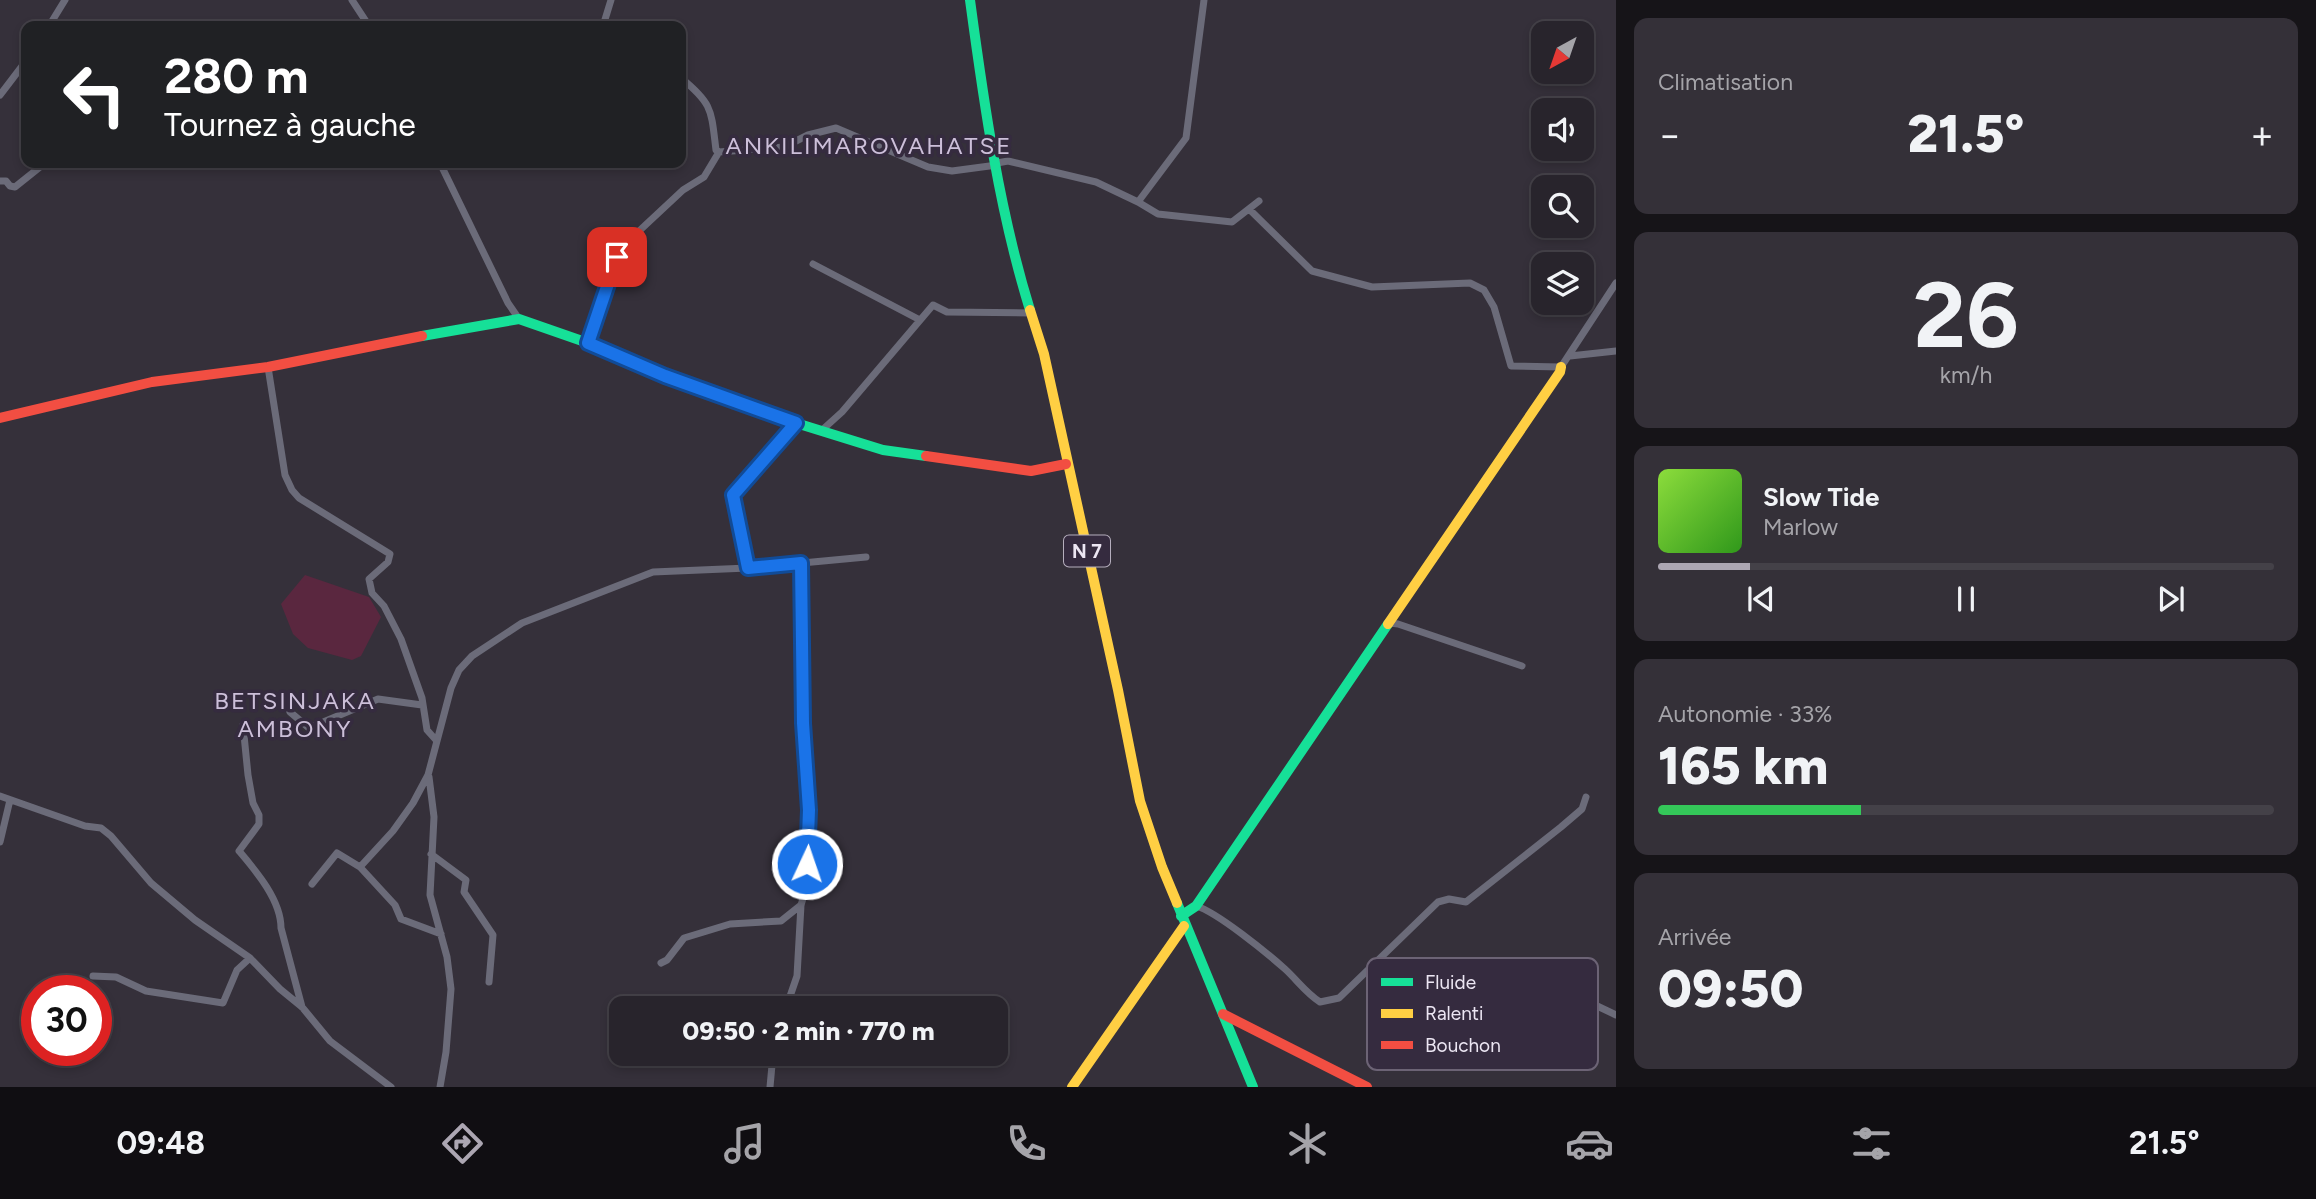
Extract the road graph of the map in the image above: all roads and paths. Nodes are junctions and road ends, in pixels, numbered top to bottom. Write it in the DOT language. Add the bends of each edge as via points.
graph roads {
  1 [pos="65,0"];
  2 [pos="352,0"];
  3 [pos="611,0"];
  4 [pos="970,0"];
  5 [pos="1204,0"];
  6 [pos="52,21"];
  7 [pos="366,21"];
  8 [pos="605,21"];
  9 [pos="21,68"];
  10 [pos="686,82"];
  11 [pos="0,95"];
  12 [pos="719,152"];
  13 [pos="997,164"];
  14 [pos="39,168"];
  15 [pos="442,168"];
  16 [pos="0,181"];
  17 [pos="1259,201"];
  18 [pos="1138,202"];
  19 [pos="1249,209"];
  20 [pos="813,264"];
  21 [pos="1616,283"];
  22 [pos="1031,313"];
  23 [pos="519,319"];
  24 [pos="920,320"];
  25 [pos="588,343"];
  26 [pos="1616,351"];
  27 [pos="1570,356"];
  28 [pos="268,367"];
  29 [pos="1561,367"];
  30 [pos="0,418"];
  31 [pos="796,423"];
  32 [pos="821,431"];
  33 [pos="1066,464"];
  34 [pos="866,557"];
  35 [pos="801,563"];
  36 [pos="748,568"];
  37 [pos="1390,623"];
  38 [pos="1522,666"];
  39 [pos="422,705"];
  40 [pos="290,712"];
  41 [pos="243,725"];
  42 [pos="436,740"];
  43 [pos="428,775"];
  44 [pos="0,796"];
  45 [pos="1586,797"];
  46 [pos="10,800"];
  47 [pos="0,842"];
  48 [pos="431,854"];
  49 [pos="360,867"];
  50 [pos="312,884"];
  51 [pos="801,905"];
  52 [pos="1196,906"];
  53 [pos="1183,921"];
  54 [pos="441,934"];
  55 [pos="250,958"];
  56 [pos="1380,958"];
  57 [pos="662,962"];
  58 [pos="1367,971"];
  59 [pos="112,977"];
  60 [pos="489,982"];
  61 [pos="790,996"];
  62 [pos="302,1007"];
  63 [pos="1598,1007"];
  64 [pos="1223,1014"];
  65 [pos="1616,1015"];
  66 [pos="772,1066"];
  67 [pos="391,1087"];
  68 [pos="440,1087"];
  69 [pos="770,1087"];
  70 [pos="1072,1087"];
  71 [pos="1253,1087"];
  72 [pos="1367,1087"];
  1 -- 6 [label="street"];
  2 -- 7 [label="street"];
  3 -- 8 [label="street"];
  4 -- 13 [label="street, N 7"];
  5 -- 18 [label="street" via="1186,138"];
  9 -- 11 [label="street"];
  10 -- 12 [label="street" via="711,110"];
  12 -- 13 [label="street" via="784,147 836,128 928,167 952,171"];
  12 -- 25 [label="street" via="704,177 683,190 623,246"];
  13 -- 18 [label="street" via="1008,161 1096,182"];
  13 -- 22 [label="street, N 7"];
  14 -- 16 [label="street" via="15,187"];
  15 -- 23 [label="street"];
  17 -- 19 [label="street"];
  18 -- 19 [label="street" via="1158,214 1232,222"];
  19 -- 29 [label="street" via="1312,271 1373,287 1470,283 1484,290 1494,307 1511,366"];
  20 -- 24 [label="street"];
  21 -- 27 [label="street"];
  22 -- 24 [label="street" via="947,312 933,305"];
  22 -- 33 [label="street, N 7"];
  23 -- 25 [label="street"];
  23 -- 28 [label="street"];
  24 -- 32 [label="street"];
  25 -- 31 [label="street"];
  26 -- 27 [label="street"];
  27 -- 29 [label="street"];
  28 -- 30 [label="street" via="152,382"];
  28 -- 39 [label="street" via="285,475 292,490 390,554 388,562 369,579 372,593 401,639"];
  29 -- 37 [label="street"];
  31 -- 32 [label="street"];
  31 -- 36 [label="street" via="733,495"];
  32 -- 33 [label="street" via="883,450 1031,471"];
  33 -- 53 [label="street, N 7" via="1140,801"];
  34 -- 35 [label="street"];
  35 -- 36 [label="street"];
  35 -- 51 [label="street" via="809,810"];
  36 -- 42 [label="street" via="653,572 522,623 459,670"];
  37 -- 38 [label="street"];
  37 -- 52 [label="street"];
  39 -- 40 [label="street" via="377,699 309,727"];
  39 -- 42 [label="street" via="427,730"];
  41 -- 62 [label="street" via="259,824 239,850 278,911"];
  42 -- 43 [label="street"];
  43 -- 48 [label="street" via="434,817"];
  43 -- 49 [label="street" via="393,831"];
  44 -- 46 [label="street"];
  45 -- 56 [label="street" via="1582,808 1561,827 1466,902 1438,902"];
  46 -- 47 [label="street"];
  46 -- 55 [label="street" via="101,828 151,883"];
  48 -- 54 [label="street" via="430,895"];
  48 -- 60 [label="street" via="466,880 464,892 494,934"];
  49 -- 50 [label="street" via="337,853"];
  49 -- 54 [label="street" via="395,905 401,919"];
  51 -- 57 [label="street" via="781,921 730,924 684,938"];
  51 -- 61 [label="street" via="797,976"];
  52 -- 53 [label="street"];
  52 -- 58 [label="street" via="1284,967 1320,1002 1339,998"];
  53 -- 64 [label="street, N 7"];
  53 -- 70 [label="street"];
  54 -- 68 [label="street" via="451,989"];
  55 -- 59 [label="street" via="237,970 223,1003 146,991"];
  55 -- 62 [label="street"];
  62 -- 67 [label="street" via="330,1041"];
  63 -- 65 [label="street"];
  64 -- 71 [label="street, N 7"];
  64 -- 72 [label="street"];
  66 -- 69 [label="street"];
}
